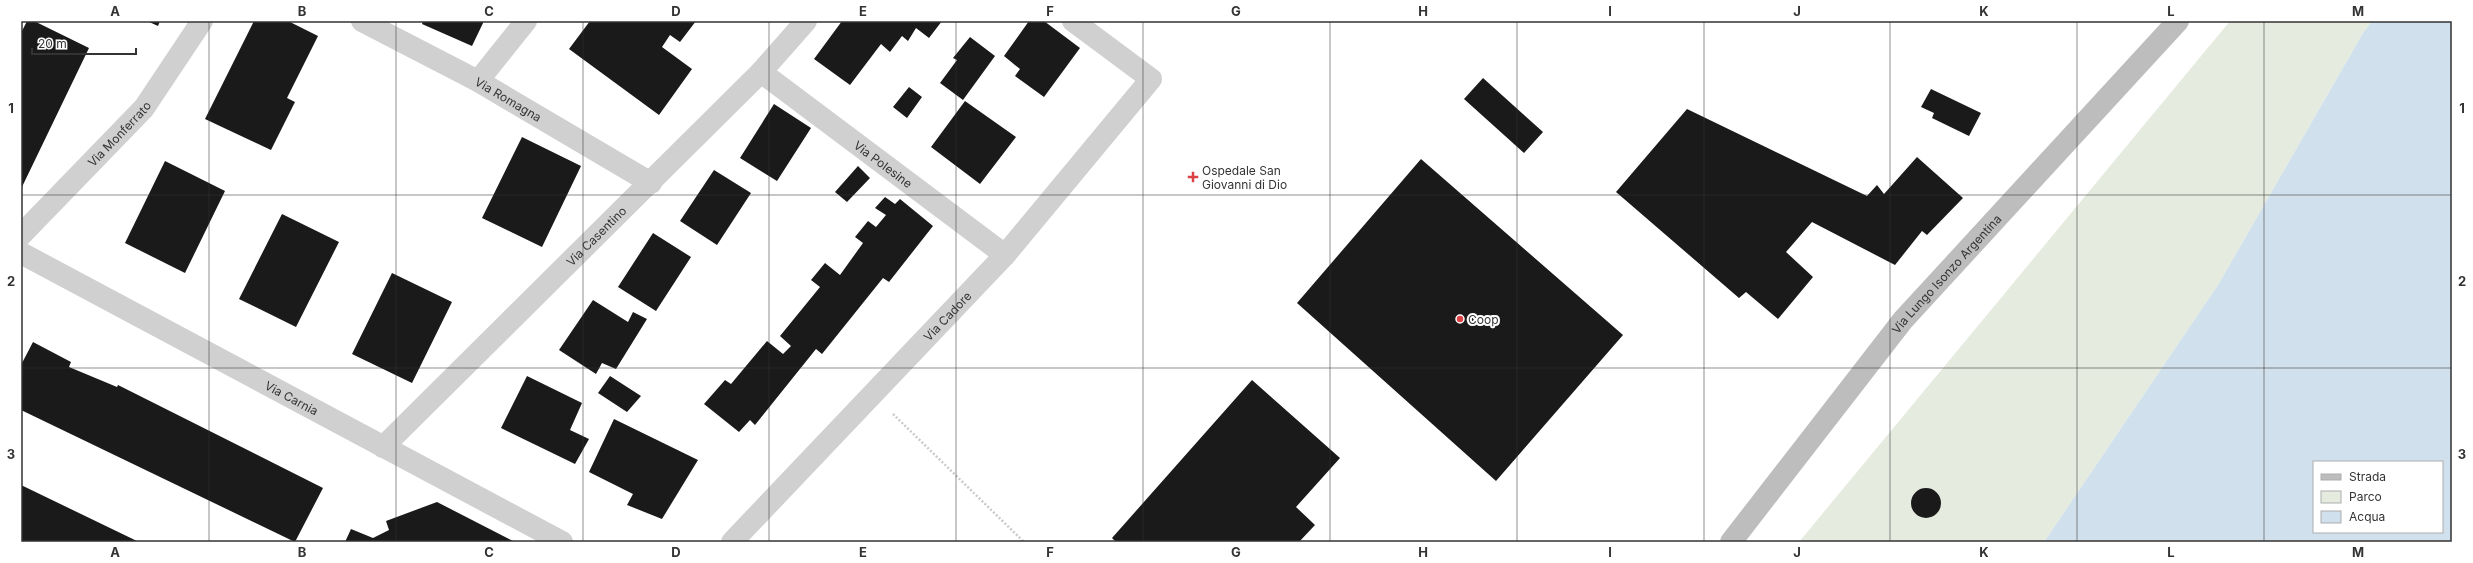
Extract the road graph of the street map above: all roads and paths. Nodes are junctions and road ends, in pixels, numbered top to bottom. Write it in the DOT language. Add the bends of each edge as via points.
graph roads {
  1 [pos="202,21"];
  2 [pos="362,21"];
  3 [pos="526,21"];
  4 [pos="806,21"];
  5 [pos="1073,21"];
  6 [pos="2178,21"];
  7 [pos="761,72"];
  8 [pos="478,81"];
  9 [pos="651,183"];
  10 [pos="21,235"];
  11 [pos="21,253"];
  12 [pos="1005,255"];
  13 [pos="872,394"];
  14 [pos="383,447"];
  15 [pos="562,542"];
  16 [pos="732,542"];
  17 [pos="1024,542"];
  18 [pos="1731,542"];
  1 -- 10 [label="street, Via Monferrato" via="144,108"];
  2 -- 8 [label="street, Via Romagna"];
  3 -- 8 [label="street"];
  4 -- 7 [label="street, Via Casentino"];
  5 -- 12 [label="street, Via Cadore" via="1150,79"];
  6 -- 18 [label="main road, Via Lungo Isonzo Argentina" via="1903,320"];
  7 -- 9 [label="street, Via Casentino"];
  7 -- 12 [label="street, Via Polesine"];
  8 -- 9 [label="street, Via Romagna"];
  9 -- 14 [label="street, Via Casentino"];
  11 -- 14 [label="street, Via Carnia"];
  12 -- 13 [label="street, Via Cadore"];
  13 -- 16 [label="street, Via Cadore"];
  13 -- 17 [label="path"];
  14 -- 15 [label="street, Via Carnia"];
}
